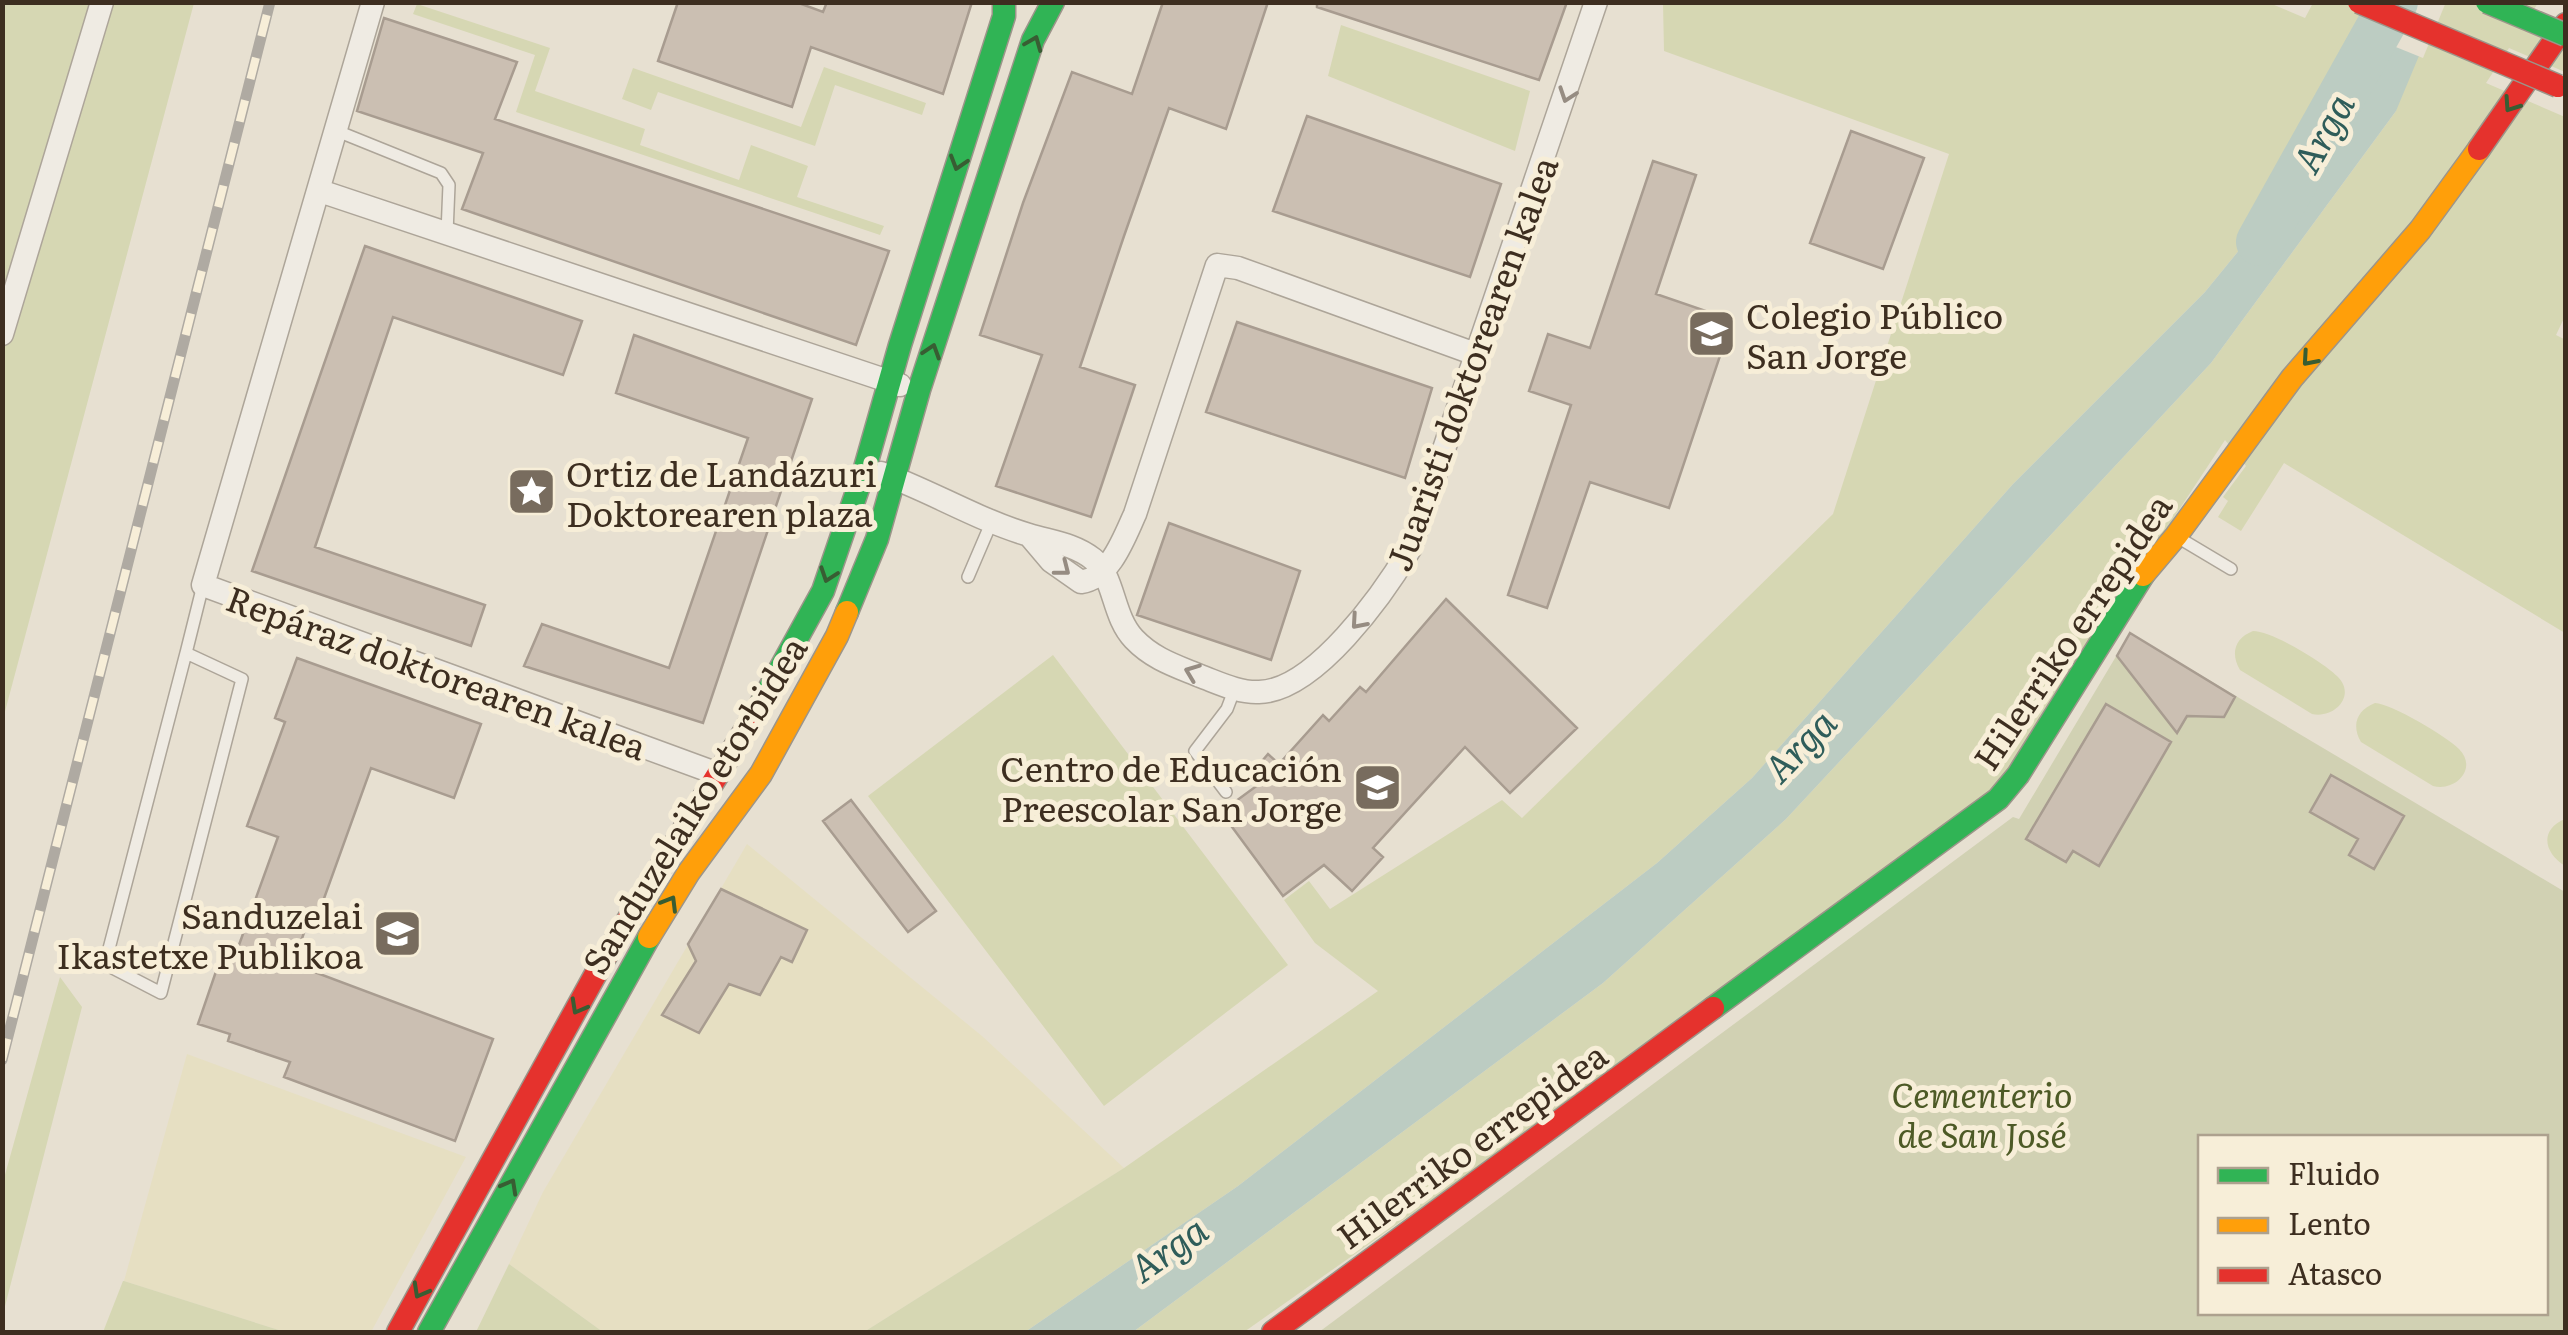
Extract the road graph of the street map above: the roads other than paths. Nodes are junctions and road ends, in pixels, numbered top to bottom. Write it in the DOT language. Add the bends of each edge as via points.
graph roads {
  1 [pos="102,2"];
  2 [pos="373,2"];
  3 [pos="1004,2"];
  4 [pos="1053,2"];
  5 [pos="1596,2"];
  6 [pos="2360,2"];
  7 [pos="2487,2"];
  8 [pos="2566,24"];
  9 [pos="2566,34"];
  10 [pos="2562,87"];
  11 [pos="336,131"];
  12 [pos="320,192"];
  13 [pos="447,233"];
  14 [pos="2,334"];
  15 [pos="1478,355"];
  16 [pos="890,382"];
  17 [pos="919,390"];
  18 [pos="865,468"];
  19 [pos="896,478"];
  20 [pos="992,519"];
  21 [pos="2176,536"];
  22 [pos="1104,569"];
  23 [pos="2231,569"];
  24 [pos="968,577"];
  25 [pos="203,586"];
  26 [pos="186,653"];
  27 [pos="1236,688"];
  28 [pos="718,774"];
  29 [pos="1226,792"];
  30 [pos="398,1332"];
  31 [pos="429,1332"];
  32 [pos="1272,1332"];
  1 -- 14 [label="street"];
  2 -- 11 [label="street, Repáraz doktorearen kalea"];
  3 -- 16 [label="main road, Sanduzelaiko etorbidea, one-way"];
  17 -- 4 [label="main road, Sanduzelaiko etorbidea, one-way" via="1033,40"];
  5 -- 15 [label="street, Juaristi doktorearen kalea, one-way"];
  6 -- 10 [label="main road, bridge"];
  7 -- 9 [label="main road, bridge"];
  8 -- 21 [label="main road, Hilerriko errepidea, one-way" via="2420,230 2292,378"];
  11 -- 12 [label="street, Repáraz doktorearen kalea"];
  11 -- 13 [label="lane" via="441,173 449,185"];
  12 -- 13 [label="street"];
  12 -- 25 [label="street, Repáraz doktorearen kalea"];
  13 -- 16 [label="street"];
  15 -- 22 [label="street" via="1217,265 1135,514"];
  15 -- 27 [label="street, Juaristi doktorearen kalea, one-way" via="1410,549 1388,586 1309,670 1261,692"];
  16 -- 17 [label="street"];
  16 -- 18 [label="main road, Sanduzelaiko etorbidea"];
  17 -- 19 [label="main road, Sanduzelaiko etorbidea"];
  18 -- 19 [label="street"];
  18 -- 28 [label="main road, Sanduzelaiko etorbidea, one-way" via="823,591"];
  19 -- 20 [label="street"];
  31 -- 19 [label="main road, Sanduzelaiko etorbidea, one-way" via="629,970 782,738 837,636"];
  20 -- 22 [label="street" via="1029,535 1073,578 1088,582"];
  20 -- 24 [label="lane"];
  21 -- 23 [label="lane"];
  21 -- 32 [label="main road, Hilerriko errepidea" via="2139,580 1998,799"];
  27 -- 22 [label="street, one-way" via="1160,660 1137,643 1120,620"];
  25 -- 26 [label="lane"];
  25 -- 28 [label="street, Repáraz doktorearen kalea"];
  26 -- 26 [label="lane" via="105,964 161,992 242,679"];
  27 -- 29 [label="lane" via="1195,751"];
  28 -- 30 [label="main road, Sanduzelaiko etorbidea, one-way" via="604,960"];
}
